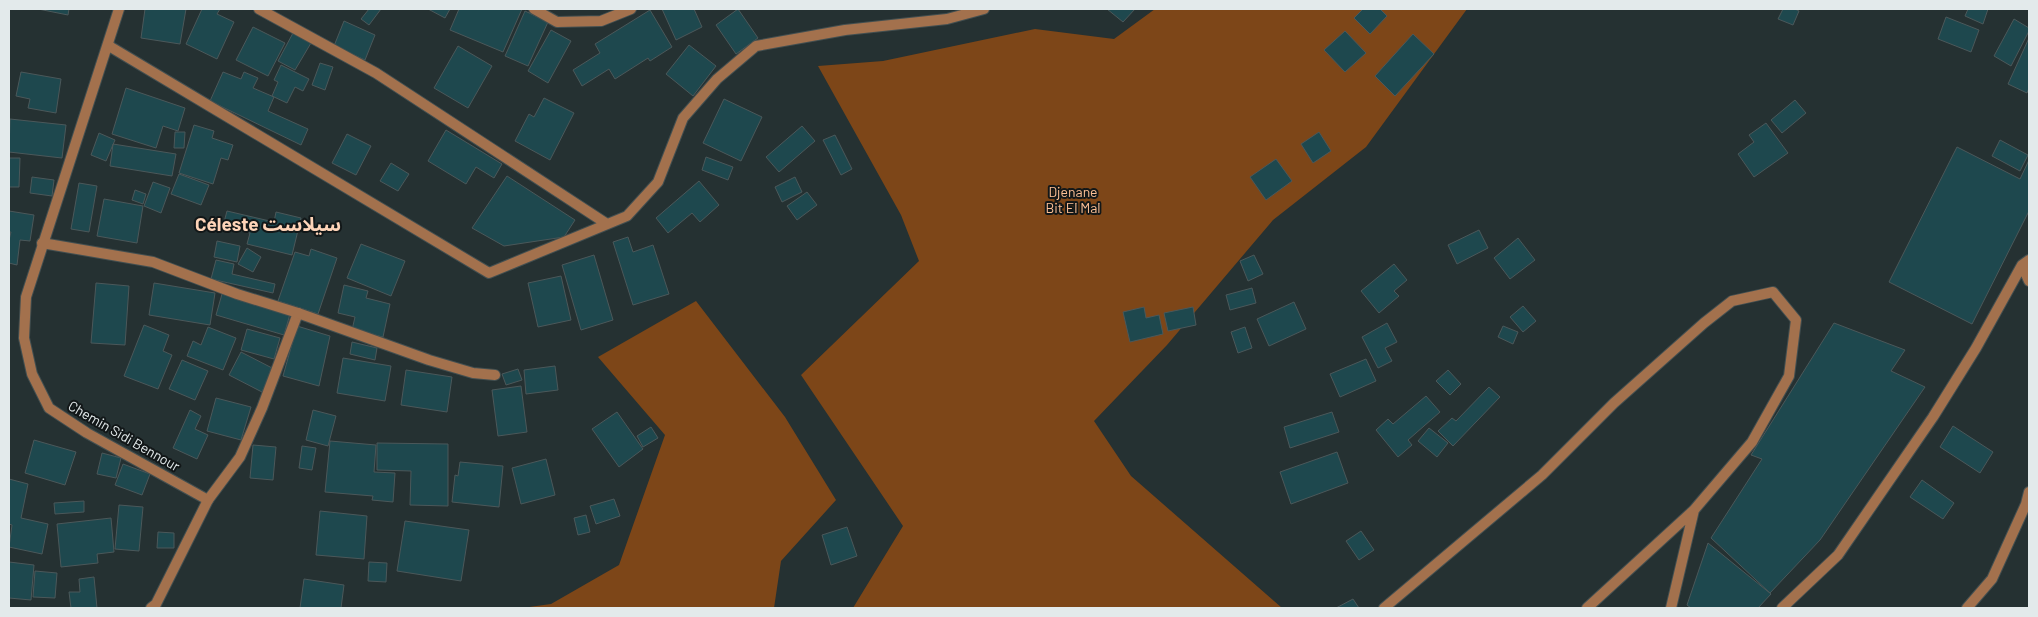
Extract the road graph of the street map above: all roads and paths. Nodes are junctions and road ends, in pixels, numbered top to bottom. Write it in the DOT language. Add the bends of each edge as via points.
graph roads {
  1 [pos="119,9"];
  2 [pos="259,9"];
  3 [pos="534,9"];
  4 [pos="631,9"];
  5 [pos="984,9"];
  6 [pos="109,46"];
  7 [pos="606,224"];
  8 [pos="42,243"];
  9 [pos="2025,263"];
  10 [pos="2029,281"];
  11 [pos="298,313"];
  12 [pos="495,375"];
  13 [pos="2029,492"];
  14 [pos="208,500"];
  15 [pos="1694,510"];
  16 [pos="150,608"];
  17 [pos="1384,608"];
  18 [pos="1587,608"];
  19 [pos="1672,608"];
  20 [pos="1782,608"];
  21 [pos="1967,608"];
  1 -- 6 [label="street, Chemin Sidi Bennour"];
  2 -- 7 [label="street" via="376,73"];
  3 -- 4 [label="street" via="557,22 601,21"];
  5 -- 7 [label="street" via="947,19 845,30 756,46 717,79 683,118 658,182 627,216"];
  6 -- 7 [label="street" via="489,273"];
  6 -- 8 [label="street, Chemin Sidi Bennour"];
  8 -- 11 [label="street" via="153,262"];
  8 -- 14 [label="street, Chemin Sidi Bennour" via="26,297 24,338 32,374 49,408 86,433"];
  9 -- 10 [label="street"];
  9 -- 20 [label="street" via="1938,410 1838,555"];
  11 -- 12 [label="street" via="429,360 473,373"];
  11 -- 14 [label="street" via="240,458"];
  13 -- 21 [label="street" via="1992,579"];
  14 -- 16 [label="street" via="156,604"];
  15 -- 17 [label="street" via="1752,442 1789,376 1796,320 1773,292 1732,301 1704,323 1614,404 1542,475"];
  15 -- 18 [label="street"];
  15 -- 19 [label="street"];
}
